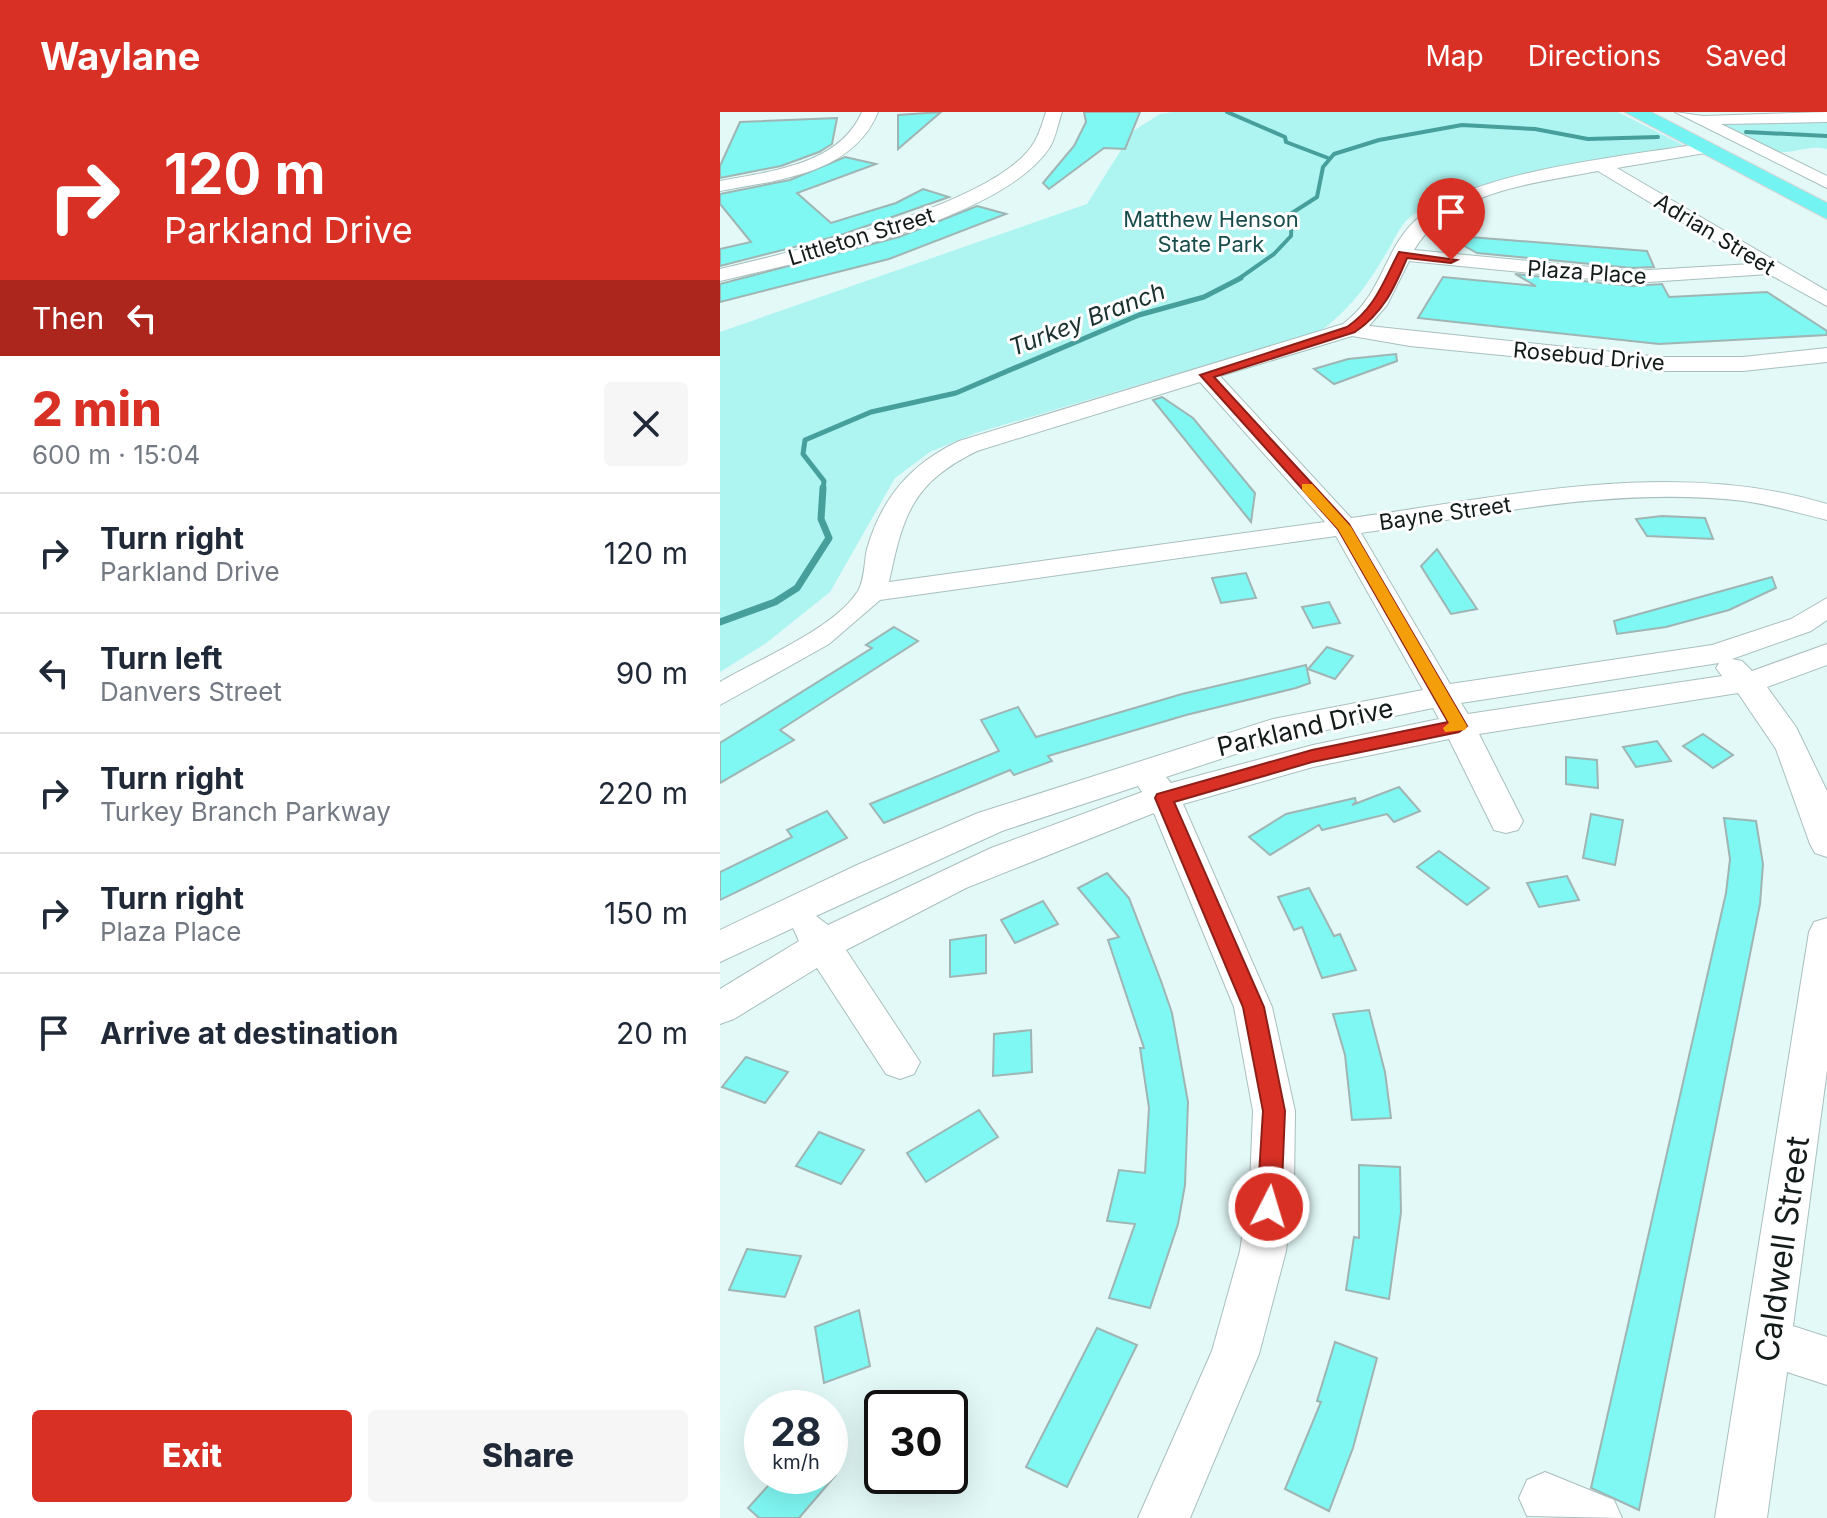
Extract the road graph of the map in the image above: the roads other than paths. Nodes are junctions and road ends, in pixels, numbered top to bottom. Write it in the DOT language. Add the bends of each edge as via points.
graph roads {
  1 [pos="870,112"];
  2 [pos="1054,112"];
  3 [pos="1635,112"];
  4 [pos="1660,112"];
  5 [pos="1683,112"];
  6 [pos="1827,117"];
  7 [pos="1700,121"];
  8 [pos="1705,148"];
  9 [pos="1604,168"];
  10 [pos="1827,183"];
  11 [pos="720,186"];
  12 [pos="1827,197"];
  13 [pos="1827,212"];
  14 [pos="1403,255"];
  15 [pos="1771,268"];
  16 [pos="720,275"];
  17 [pos="1827,300"];
  18 [pos="1351,329"];
  19 [pos="1827,355"];
  20 [pos="1206,375"];
  21 [pos="1827,512"];
  22 [pos="1344,527"];
  23 [pos="872,593"];
  24 [pos="1827,607"];
  25 [pos="1827,653"];
  26 [pos="1716,654"];
  27 [pos="1746,682"];
  28 [pos="720,695"];
  29 [pos="1441,696"];
  30 [pos="1459,726"];
  31 [pos="1154,784"];
  32 [pos="1506,821"];
  33 [pos="1827,844"];
  34 [pos="798,908"];
  35 [pos="1827,932"];
  36 [pos="720,947"];
  37 [pos="823,947"];
  38 [pos="720,1008"];
  39 [pos="900,1062"];
  40 [pos="1768,1342"];
  41 [pos="1827,1361"];
  42 [pos="1545,1498"];
  43 [pos="1164,1518"];
  44 [pos="1596,1518"];
  45 [pos="1741,1518"];
  1 -- 11 [label="street" via="861,135 818,161"];
  2 -- 16 [label="street, Littleton Street" via="1045,143 1019,168 956,205 886,232"];
  3 -- 8 [label="main road"];
  4 -- 12 [label="main road"];
  5 -- 7 [label="street"];
  6 -- 7 [label="street"];
  7 -- 10 [label="street"];
  8 -- 9 [label="street"];
  8 -- 13 [label="main road"];
  9 -- 14 [label="street" via="1460,200 1423,222"];
  9 -- 15 [label="street, Adrian Street"];
  14 -- 15 [label="street, Plaza Place" via="1632,277"];
  14 -- 18 [label="street" via="1384,299"];
  15 -- 17 [label="street, Adrian Street"];
  18 -- 19 [label="street, Rosebud Drive" via="1660,364 1743,364"];
  18 -- 20 [label="street"];
  20 -- 22 [label="street"];
  20 -- 23 [label="street" via="968,446 934,462 903,497 881,548"];
  21 -- 22 [label="street, Bayne Street" via="1769,498 1673,488 1603,491"];
  22 -- 23 [label="street, Bayne Street"];
  22 -- 29 [label="street"];
  23 -- 28 [label="street" via="823,633"];
  24 -- 26 [label="street, Parkland Drive" via="1801,625"];
  25 -- 27 [label="street, Parkland Drive"];
  26 -- 27 [label="street"];
  26 -- 29 [label="street, Parkland Drive"];
  27 -- 30 [label="street, Parkland Drive"];
  27 -- 33 [label="street" via="1787,735 1811,787"];
  29 -- 30 [label="street"];
  29 -- 31 [label="street, Parkland Drive" via="1273,730"];
  30 -- 31 [label="street, Parkland Drive"];
  30 -- 32 [label="street"];
  31 -- 34 [label="street, Parkland Drive" via="990,822"];
  31 -- 37 [label="street, Parkland Drive" via="901,903"];
  31 -- 43 [label="street" via="1253,1007 1274,1111 1263,1251 1243,1325"];
  34 -- 36 [label="street, Parkland Drive"];
  34 -- 37 [label="street"];
  35 -- 40 [label="street, Caldwell Street"];
  37 -- 38 [label="street, Parkland Drive"];
  37 -- 39 [label="street"];
  40 -- 41 [label="street"];
  40 -- 45 [label="street, Caldwell Street"];
  42 -- 44 [label="street"];
}
